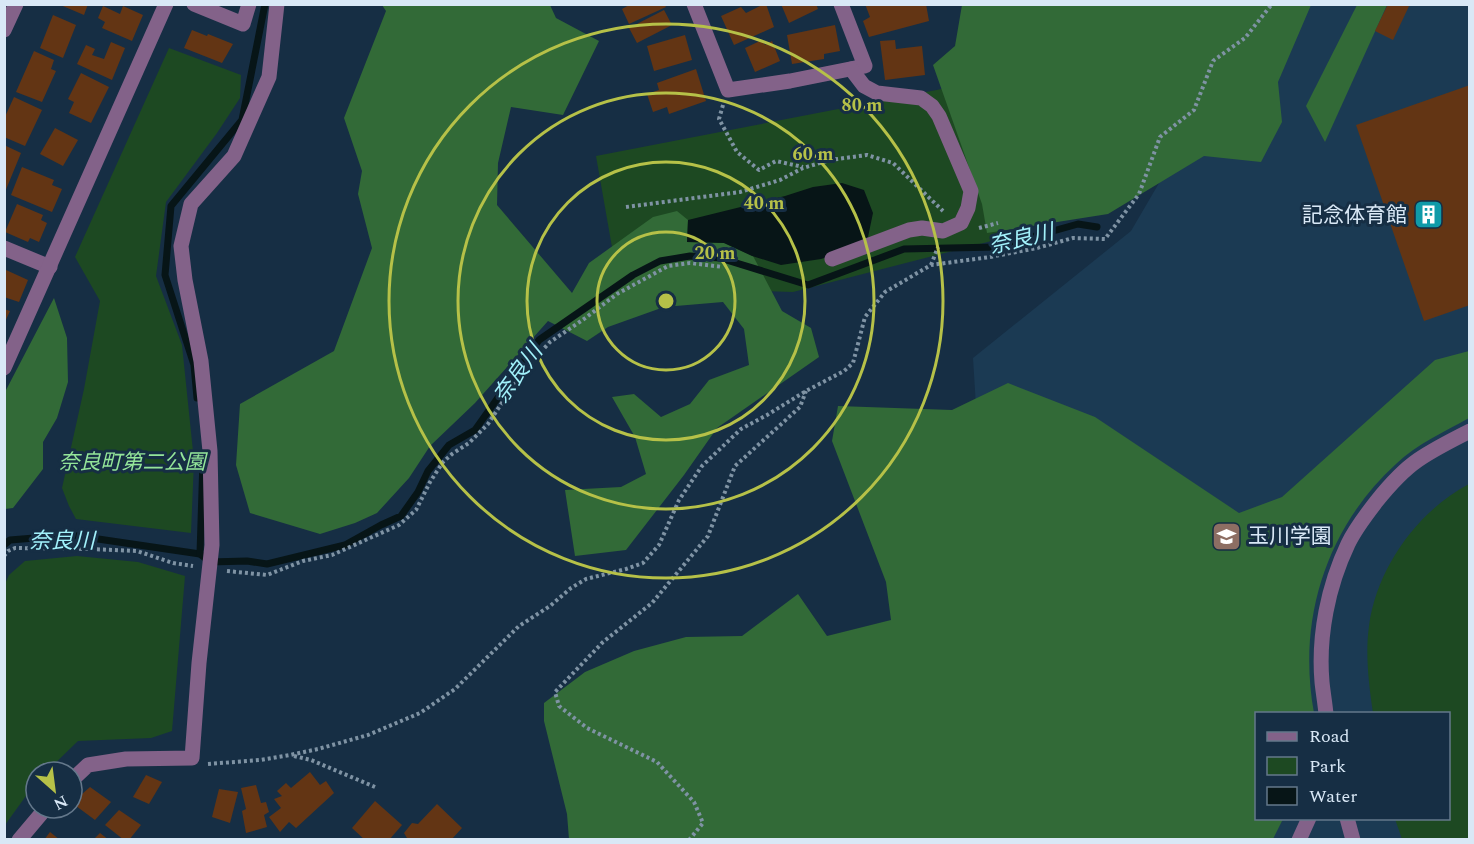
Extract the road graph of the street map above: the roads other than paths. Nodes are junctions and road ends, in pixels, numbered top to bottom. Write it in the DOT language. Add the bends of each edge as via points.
graph roads {
  1 [pos="16,4"];
  2 [pos="166,4"];
  3 [pos="194,4"];
  4 [pos="249,4"];
  5 [pos="278,4"];
  6 [pos="694,4"];
  7 [pos="841,4"];
  8 [pos="4,30"];
  9 [pos="851,69"];
  10 [pos="4,248"];
  11 [pos="832,259"];
  12 [pos="50,267"];
  13 [pos="4,368"];
  14 [pos="1470,431"];
  15 [pos="1326,712"];
  16 [pos="84,769"];
  17 [pos="36,820"];
  18 [pos="1309,820"];
  19 [pos="1347,820"];
  20 [pos="19,840"];
  21 [pos="1299,840"];
  22 [pos="1353,840"];
  1 -- 8 [label="street"];
  2 -- 12 [label="street"];
  3 -- 4 [label="street" via="243,24"];
  5 -- 16 [label="street" via="269,77 234,156 191,204 181,246 201,361 210,451 212,545 192,758 126,759"];
  6 -- 9 [label="street" via="728,90"];
  7 -- 9 [label="street" via="865,66"];
  9 -- 11 [label="street" via="864,86 877,93 921,98 932,106 971,191 961,223 943,231 909,231"];
  10 -- 12 [label="street"];
  12 -- 13 [label="street"];
  14 -- 15 [label="street" via="1416,461 1390,485 1348,542 1335,575 1322,644"];
  17 -- 20 [label="street"];
  18 -- 21 [label="street"];
  19 -- 22 [label="street"];
}
